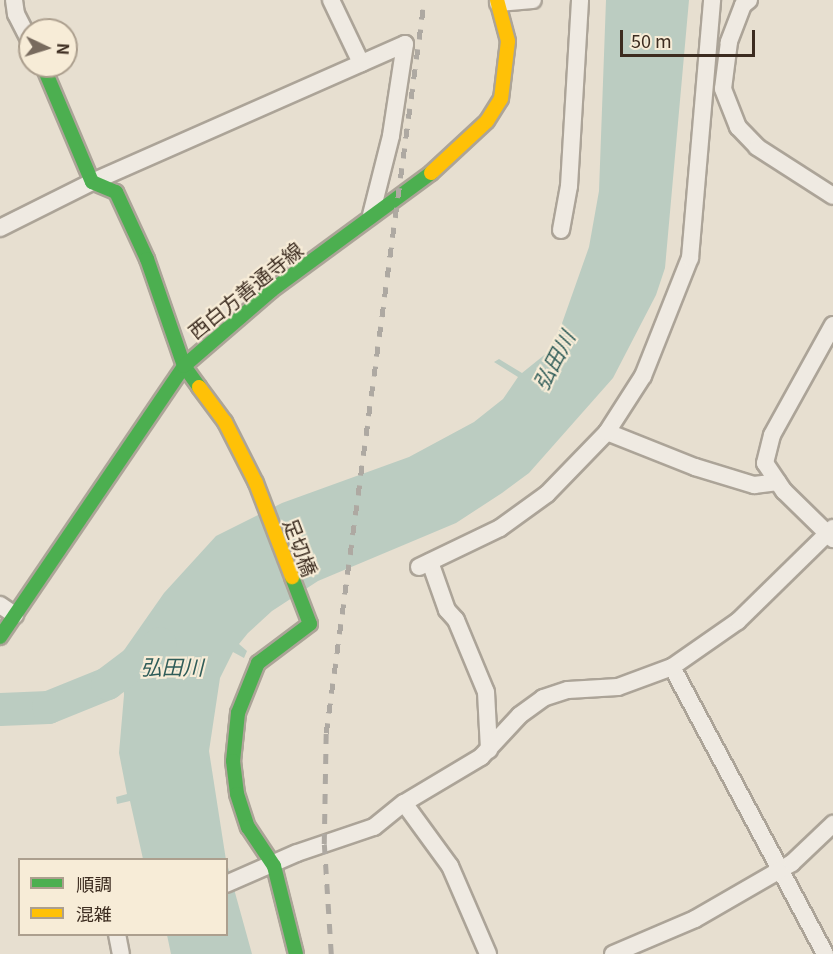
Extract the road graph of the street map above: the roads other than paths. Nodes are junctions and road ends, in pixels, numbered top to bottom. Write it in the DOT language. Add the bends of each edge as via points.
graph roads {
  1 [pos="14,0"];
  2 [pos="331,0"];
  3 [pos="533,0"];
  4 [pos="580,0"];
  5 [pos="712,0"];
  6 [pos="749,0"];
  7 [pos="498,1"];
  8 [pos="18,18"];
  9 [pos="361,63"];
  10 [pos="49,78"];
  11 [pos="92,182"];
  12 [pos="833,196"];
  13 [pos="371,215"];
  14 [pos="0,228"];
  15 [pos="561,230"];
  16 [pos="833,326"];
  17 [pos="184,366"];
  18 [pos="607,432"];
  19 [pos="778,482"];
  20 [pos="831,533"];
  21 [pos="0,605"];
  22 [pos="15,615"];
  23 [pos="0,637"];
  24 [pos="672,667"];
  25 [pos="489,750"];
  26 [pos="404,802"];
  27 [pos="833,824"];
  28 [pos="274,866"];
  29 [pos="778,871"];
  30 [pos="228,883"];
  31 [pos="117,936"];
  32 [pos="121,954"];
  33 [pos="296,954"];
  34 [pos="488,954"];
  35 [pos="613,954"];
  36 [pos="825,954"];
  1 -- 8 [label="street"];
  2 -- 9 [label="street"];
  3 -- 7 [label="street"];
  4 -- 15 [label="street" via="569,186"];
  5 -- 18 [label="street" via="690,258 643,375"];
  6 -- 12 [label="street" via="743,5 729,42 723,89 738,127 757,147"];
  7 -- 13 [label="street, 西白方善通寺線" via="508,41 507,73 501,99 488,121 428,176"];
  9 -- 11 [label="street"];
  9 -- 13 [label="street" via="405,44 392,136"];
  10 -- 11 [label="street"];
  11 -- 14 [label="street"];
  11 -- 17 [label="street, 足切橋" via="116,192 147,259"];
  13 -- 17 [label="street, 西白方善通寺線" via="272,290"];
  16 -- 19 [label="street" via="772,435 765,464"];
  17 -- 22 [label="street, 西白方善通寺線"];
  17 -- 28 [label="street, 足切橋" via="225,422 256,483 310,624 258,663 238,713 233,760 237,794 248,827"];
  18 -- 19 [label="street" via="744,482"];
  18 -- 25 [label="street" via="547,494 500,528 424,564 456,620 486,692"];
  19 -- 20 [label="street"];
  20 -- 24 [label="street" via="738,621"];
  21 -- 22 [label="street"];
  22 -- 23 [label="street, 西白方善通寺線"];
  24 -- 25 [label="street" via="618,687 568,690 543,698 519,715"];
  24 -- 29 [label="street"];
  25 -- 26 [label="street"];
  26 -- 28 [label="street" via="374,827 297,853"];
  26 -- 34 [label="street" via="450,866"];
  27 -- 29 [label="street"];
  28 -- 30 [label="street"];
  28 -- 33 [label="street"];
  29 -- 35 [label="street" via="695,919"];
  29 -- 36 [label="street"];
  31 -- 32 [label="street"];
}
